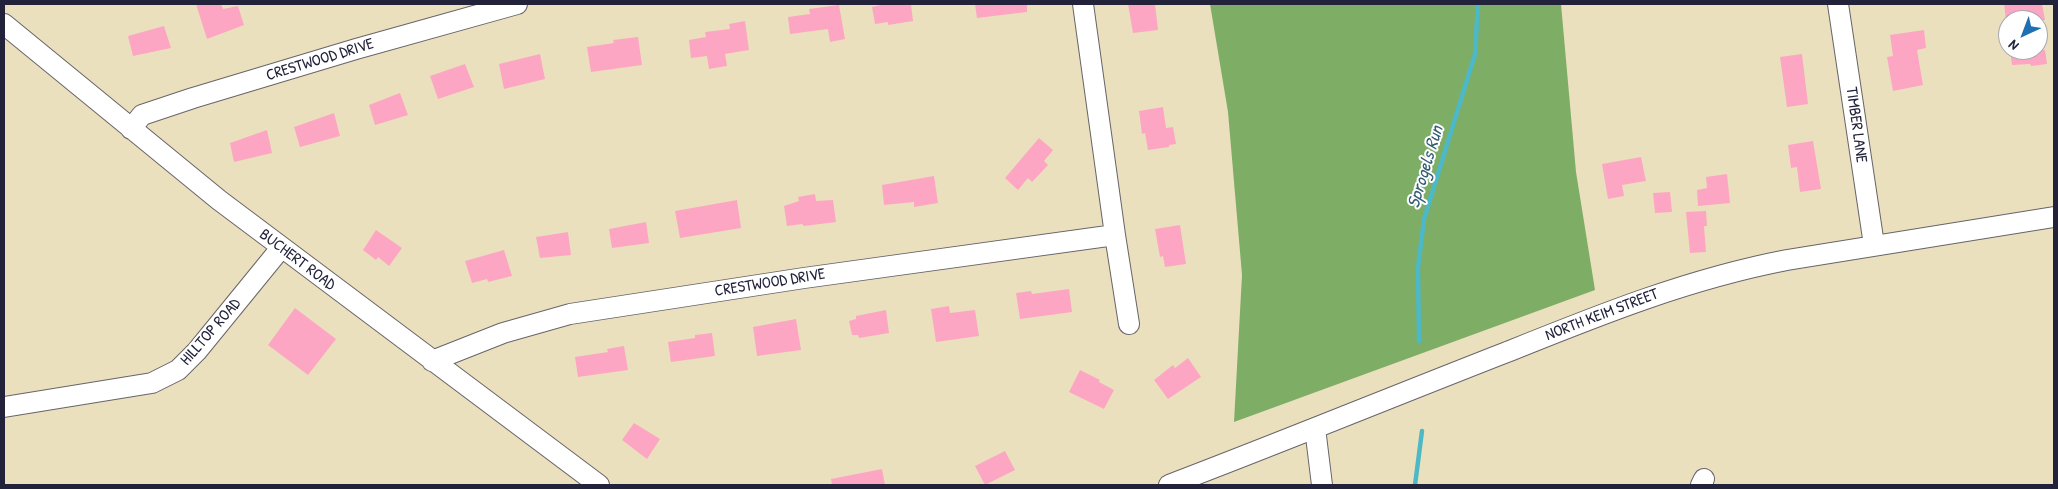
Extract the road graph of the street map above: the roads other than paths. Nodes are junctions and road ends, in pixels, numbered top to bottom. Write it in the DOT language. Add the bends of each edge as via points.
graph roads {
  1 [pos="516,4"];
  2 [pos="1083,4"];
  3 [pos="1838,4"];
  4 [pos="4,24"];
  5 [pos="131,129"];
  6 [pos="2054,217"];
  7 [pos="1115,235"];
  8 [pos="1874,245"];
  9 [pos="281,248"];
  10 [pos="1130,324"];
  11 [pos="432,361"];
  12 [pos="4,407"];
  13 [pos="1315,428"];
  14 [pos="599,485"];
  15 [pos="1169,485"];
  16 [pos="1322,485"];
  1 -- 5 [label="street, CRESTWOOD DRIVE" via="185,101 142,115"];
  2 -- 7 [label="street"];
  3 -- 8 [label="street, TIMBER LANE"];
  4 -- 5 [label="street, BUCHERT ROAD"];
  5 -- 9 [label="street, BUCHERT ROAD"];
  6 -- 8 [label="street, NORTH KEIM STREET"];
  7 -- 10 [label="street"];
  7 -- 11 [label="street, CRESTWOOD DRIVE" via="570,314 503,333"];
  8 -- 13 [label="street, NORTH KEIM STREET" via="1743,268 1676,287"];
  9 -- 11 [label="street, BUCHERT ROAD"];
  9 -- 12 [label="street, HILLTOP ROAD" via="197,351 170,375 142,386"];
  11 -- 14 [label="street, BUCHERT ROAD"];
  13 -- 15 [label="street, NORTH KEIM STREET"];
  13 -- 16 [label="street"];
}
